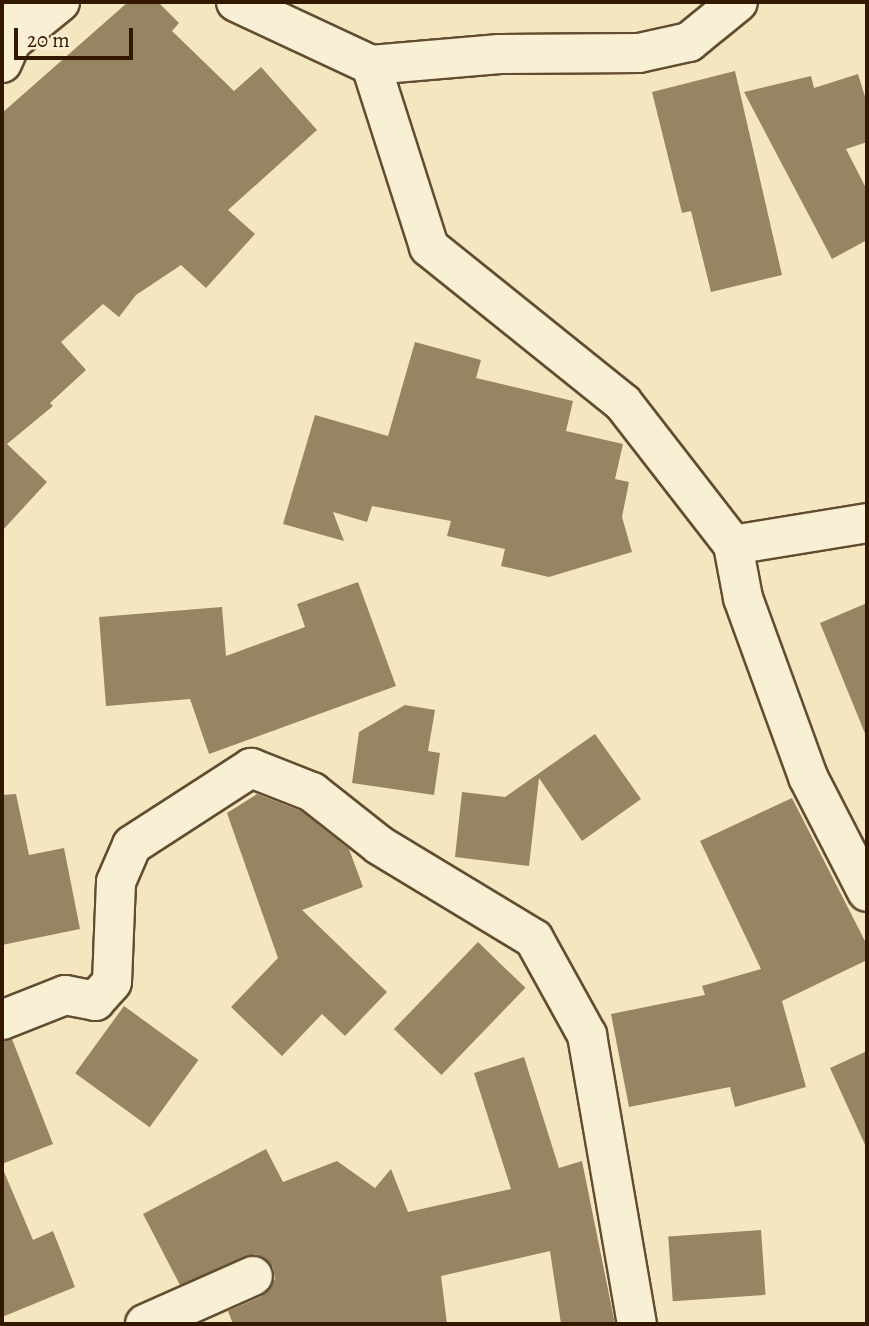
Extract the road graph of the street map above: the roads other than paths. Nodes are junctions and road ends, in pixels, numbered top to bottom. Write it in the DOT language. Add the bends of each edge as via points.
graph roads {
  1 [pos="12,2"];
  2 [pos="60,2"];
  3 [pos="236,2"];
  4 [pos="738,2"];
  5 [pos="7,52"];
  6 [pos="371,65"];
  7 [pos="867,523"];
  8 [pos="733,545"];
  9 [pos="867,892"];
  10 [pos="2,1020"];
  11 [pos="253,1276"];
  12 [pos="145,1324"];
  13 [pos="636,1324"];
  1 -- 5 [label="street"];
  2 -- 5 [label="street"];
  3 -- 6 [label="street"];
  4 -- 6 [label="street" via="689,41 639,53 500,54"];
  6 -- 8 [label="street" via="429,247 623,403"];
  7 -- 8 [label="street"];
  8 -- 9 [label="street" via="743,598 808,777"];
  10 -- 13 [label="street" via="65,995 95,1001 112,982 116,882 132,845 251,768 312,792 379,845 534,939 587,1035"];
  11 -- 12 [label="street"];
}
